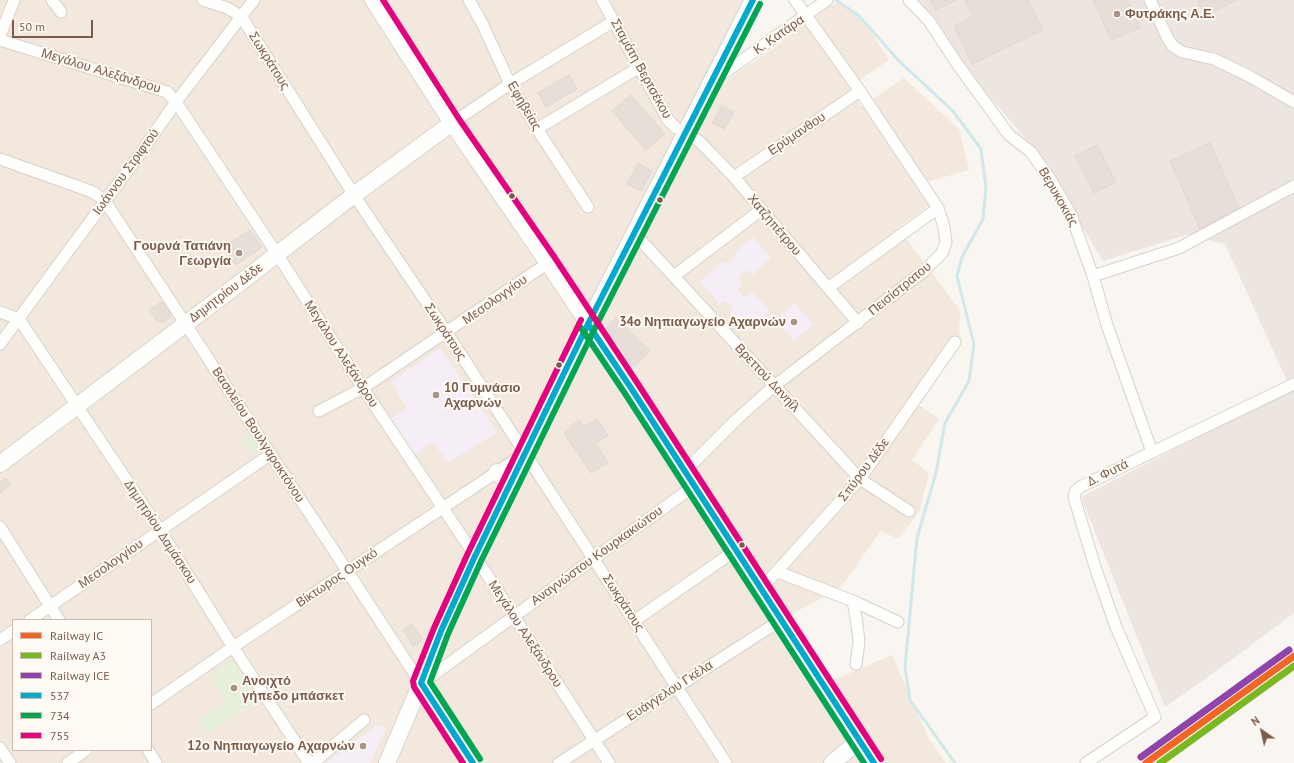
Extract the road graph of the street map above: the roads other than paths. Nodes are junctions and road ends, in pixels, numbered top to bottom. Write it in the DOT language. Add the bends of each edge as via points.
graph roads {
  1 [pos="14,0"];
  2 [pos="52,0"];
  3 [pos="203,0"];
  4 [pos="254,0"];
  5 [pos="373,0"];
  6 [pos="469,0"];
  7 [pos="602,0"];
  8 [pos="753,0"];
  9 [pos="795,0"];
  10 [pos="827,0"];
  11 [pos="910,0"];
  12 [pos="1150,0"];
  13 [pos="61,12"];
  14 [pos="241,16"];
  15 [pos="806,16"];
  16 [pos="614,21"];
  17 [pos="0,36"];
  18 [pos="0,40"];
  19 [pos="638,68"];
  20 [pos="711,83"];
  21 [pos="510,84"];
  22 [pos="860,91"];
  23 [pos="176,102"];
  24 [pos="1294,102"];
  25 [pos="452,123"];
  26 [pos="536,129"];
  27 [pos="685,133"];
  28 [pos="0,160"];
  29 [pos="734,177"];
  30 [pos="1294,186"];
  31 [pos="354,195"];
  32 [pos="105,201"];
  33 [pos="588,207"];
  34 [pos="938,208"];
  35 [pos="761,210"];
  36 [pos="634,233"];
  37 [pos="277,254"];
  38 [pos="548,263"];
  39 [pos="674,276"];
  40 [pos="1093,276"];
  41 [pos="828,288"];
  42 [pos="0,312"];
  43 [pos="19,319"];
  44 [pos="858,323"];
  45 [pos="185,324"];
  46 [pos="588,324"];
  47 [pos="446,333"];
  48 [pos="955,342"];
  49 [pos="0,344"];
  50 [pos="1294,384"];
  51 [pos="774,386"];
  52 [pos="363,388"];
  53 [pos="78,406"];
  54 [pos="319,411"];
  55 [pos="1152,452"];
  56 [pos="525,453"];
  57 [pos="271,454"];
  58 [pos="0,464"];
  59 [pos="685,471"];
  60 [pos="497,472"];
  61 [pos="860,479"];
  62 [pos="510,484"];
  63 [pos="694,486"];
  64 [pos="442,508"];
  65 [pos="909,511"];
  66 [pos="0,527"];
  67 [pos="160,530"];
  68 [pos="736,550"];
  69 [pos="475,556"];
  70 [pos="594,559"];
  71 [pos="347,571"];
  72 [pos="778,572"];
  73 [pos="761,589"];
  74 [pos="853,601"];
  75 [pos="50,607"];
  76 [pos="514,616"];
  77 [pos="32,619"];
  78 [pos="58,619"];
  79 [pos="781,620"];
  80 [pos="634,621"];
  81 [pos="898,622"];
  82 [pos="12,632"];
  83 [pos="0,640"];
  84 [pos="233,647"];
  85 [pos="856,664"];
  86 [pos="421,683"];
  87 [pos="676,687"];
  88 [pos="152,703"];
  89 [pos="364,720"];
  90 [pos="594,740"];
  91 [pos="859,741"];
  92 [pos="0,748"];
  93 [pos="85,751"];
  94 [pos="149,751"];
  95 [pos="10,763"];
  96 [pos="68,763"];
  97 [pos="156,763"];
  98 [pos="309,763"];
  99 [pos="313,763"];
  100 [pos="387,763"];
  101 [pos="473,763"];
  102 [pos="559,763"];
  103 [pos="609,763"];
  104 [pos="726,763"];
  105 [pos="832,763"];
  106 [pos="874,763"];
  107 [pos="1086,763"];
  1 -- 17 [label="street"];
  2 -- 13 [label="street"];
  3 -- 14 [label="street"];
  4 -- 14 [label="street, Ιωάννου Στριφτού"];
  5 -- 25 [label="main road"];
  6 -- 21 [label="street, Εφηβείας"];
  7 -- 16 [label="street, Σταμάτη Βερτσέκου"];
  8 -- 20 [label="main road"];
  9 -- 15 [label="street, Πεισίστρατου"];
  10 -- 15 [label="street, Κ. Κατάρα"];
  11 -- 40 [label="street, Βερυκοκιάς" via="929,21 1009,135 1031,152 1052,182 1071,215"];
  12 -- 24 [label="street" via="1173,46 1182,52 1214,59"];
  14 -- 23 [label="street, Ιωάννου Στριφτού"];
  14 -- 31 [label="street, Σωκράτους"];
  15 -- 20 [label="street, Κ. Κατάρα"];
  15 -- 22 [label="street, Πεισίστρατου"];
  16 -- 19 [label="street, Σταμάτη Βερτσέκου"];
  16 -- 21 [label="street"];
  18 -- 23 [label="street, Μεγάλου Αλεξάνδρου" via="167,92"];
  19 -- 26 [label="street"];
  19 -- 27 [label="street, Σταμάτη Βερτσέκου" via="668,120"];
  20 -- 27 [label="main road"];
  21 -- 25 [label="street"];
  21 -- 26 [label="street, Εφηβείας"];
  22 -- 29 [label="street, Ερύμανθου"];
  22 -- 34 [label="street, Πεισίστρατου"];
  23 -- 32 [label="street, Ιωάννου Στριφτού"];
  23 -- 37 [label="street, Μεγάλου Αλεξάνδρου"];
  25 -- 31 [label="main road, Δημητρίου Δέδε"];
  25 -- 38 [label="main road"];
  26 -- 33 [label="street, Εφηβείας"];
  27 -- 29 [label="street, Χατζηπέτρου" via="699,141"];
  27 -- 36 [label="main road"];
  28 -- 32 [label="street, Βασιλείου Βουλγαροκτόνου" via="93,192"];
  29 -- 35 [label="street, Χατζηπέτρου"];
  30 -- 40 [label="street" via="1179,248"];
  31 -- 37 [label="main road, Δημητρίου Δέδε"];
  31 -- 47 [label="street, Σωκράτους"];
  32 -- 43 [label="street, Ιωάννου Στριφτού"];
  32 -- 45 [label="street, Βασιλείου Βουλγαροκτόνου"];
  34 -- 41 [label="street"];
  34 -- 44 [label="street, Πεισίστρατου" via="946,242 942,253 924,272"];
  35 -- 39 [label="street"];
  35 -- 41 [label="street, Χατζηπέτρου"];
  36 -- 39 [label="street, Βρεττού Δανηΐλ"];
  36 -- 46 [label="main road"];
  37 -- 45 [label="main road, Δημητρίου Δέδε"];
  37 -- 52 [label="street, Μεγάλου Αλεξάνδρου"];
  38 -- 46 [label="main road"];
  38 -- 47 [label="street, Μεσολογγίου"];
  39 -- 51 [label="street, Βρεττού Δανηΐλ"];
  40 -- 55 [label="street, Βερυκοκιάς"];
  41 -- 44 [label="street, Χατζηπέτρου"];
  42 -- 43 [label="street"];
  43 -- 49 [label="street, Ιωάννου Στριφτού"];
  43 -- 53 [label="street, Δημητρίου Δαμάσκου"];
  44 -- 51 [label="street, Πεισίστρατου"];
  45 -- 53 [label="main road, Δημητρίου Δέδε"];
  45 -- 57 [label="street, Βασιλείου Βουλγαροκτόνου"];
  46 -- 56 [label="main road"];
  46 -- 59 [label="main road"];
  47 -- 52 [label="street, Μεσολογγίου"];
  47 -- 56 [label="street, Σωκράτους"];
  48 -- 61 [label="street, Σπύρου Δέδε"];
  50 -- 55 [label="street, Δ. Φυτά"];
  51 -- 59 [label="street, Πεισίστρατου"];
  51 -- 61 [label="street, Βρεττού Δανηΐλ"];
  52 -- 54 [label="street, Μεσολογγίου"];
  52 -- 64 [label="street, Μεγάλου Αλεξάνδρου"];
  53 -- 58 [label="main road, Δημητρίου Δέδε"];
  53 -- 67 [label="street, Δημητρίου Δαμάσκου"];
  55 -- 107 [label="street, Δ. Φυτά" via="1080,487 1075,492 1074,497 1095,567 1116,626 1155,717"];
  56 -- 60 [label="street, Βίκτωρος Ουγκό"];
  56 -- 62 [label="main road"];
  56 -- 70 [label="street, Σωκράτους"];
  57 -- 67 [label="street, Μεσολογγίου"];
  57 -- 71 [label="street, Βασιλείου Βουλγαροκτόνου"];
  59 -- 63 [label="main road"];
  60 -- 62 [label="main road"];
  60 -- 64 [label="street, Βίκτωρος Ουγκό"];
  61 -- 65 [label="street, Βρεττού Δανηΐλ"];
  61 -- 72 [label="street, Σπύρου Δέδε"];
  62 -- 69 [label="main road"];
  63 -- 68 [label="main road"];
  63 -- 70 [label="street, Αναγνώστου Κουρκακιώτου"];
  64 -- 69 [label="street, Μεγάλου Αλεξάνδρου"];
  64 -- 71 [label="street, Βίκτωρος Ουγκό"];
  66 -- 75 [label="street"];
  67 -- 75 [label="street, Μεσολογγίου"];
  67 -- 84 [label="street, Δημητρίου Δαμάσκου"];
  68 -- 73 [label="main road"];
  68 -- 80 [label="street"];
  69 -- 76 [label="street, Μεγάλου Αλεξάνδρου"];
  69 -- 86 [label="main road"];
  70 -- 76 [label="street, Αναγνώστου Κουρκακιώτου"];
  70 -- 80 [label="street, Σωκράτους"];
  71 -- 84 [label="street, Βίκτωρος Ουγκό"];
  71 -- 86 [label="street, Βασιλείου Βουλγαροκτόνου"];
  72 -- 73 [label="street, Σπύρου Δέδε"];
  72 -- 74 [label="street"];
  73 -- 79 [label="main road"];
  74 -- 81 [label="street"];
  74 -- 85 [label="street" via="859,642"];
  75 -- 77 [label="street, Μεσολογγίου"];
  75 -- 78 [label="street"];
  76 -- 86 [label="street, Αναγνώστου Κουρκακιώτου"];
  76 -- 90 [label="street, Μεγάλου Αλεξάνδρου"];
  79 -- 87 [label="street, Ευάγγελου Γκέλα"];
  79 -- 91 [label="main road"];
  80 -- 87 [label="street, Σωκράτους"];
  82 -- 83 [label="street"];
  84 -- 88 [label="street, Βίκτωρος Ουγκό"];
  84 -- 98 [label="street, Δημητρίου Δαμάσκου"];
  86 -- 100 [label="main road"];
  86 -- 101 [label="street, Βασιλείου Βουλγαροκτόνου"];
  87 -- 90 [label="street, Ευάγγελου Γκέλα"];
  87 -- 104 [label="street, Σωκράτους"];
  89 -- 99 [label="street"];
  90 -- 102 [label="street, Ευάγγελου Γκέλα"];
  90 -- 103 [label="street, Μεγάλου Αλεξάνδρου"];
  91 -- 105 [label="main road"];
  91 -- 106 [label="main road"];
  92 -- 95 [label="street"];
  93 -- 96 [label="street"];
  94 -- 97 [label="street"];
}
